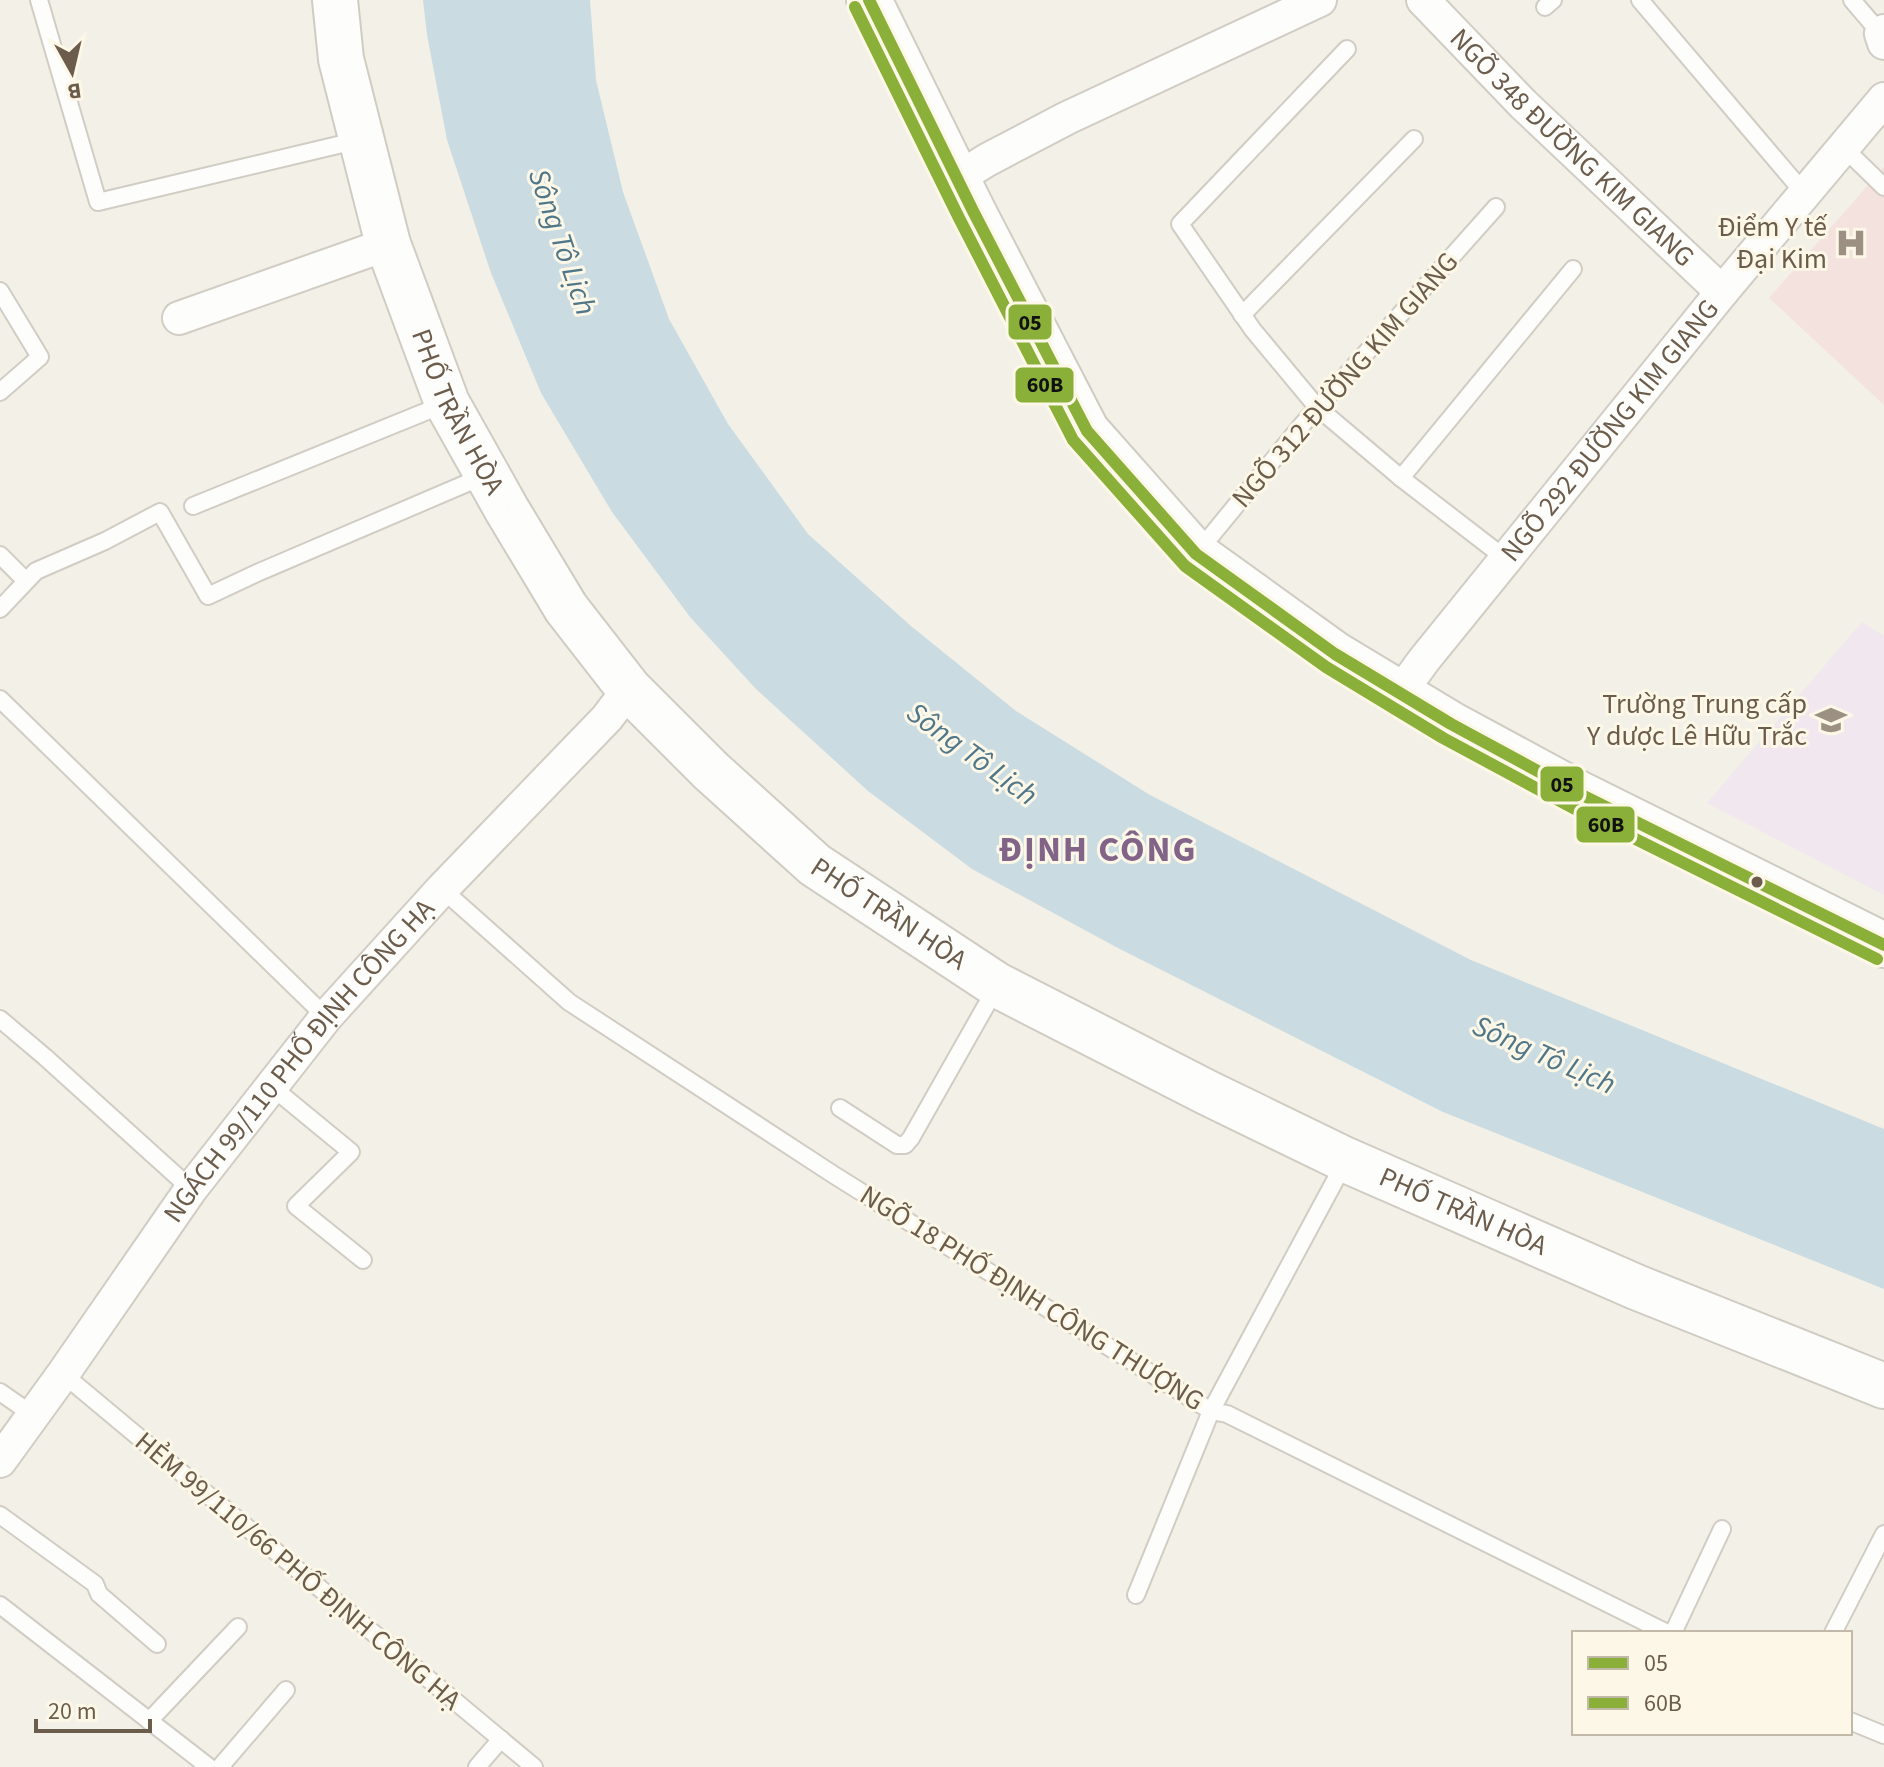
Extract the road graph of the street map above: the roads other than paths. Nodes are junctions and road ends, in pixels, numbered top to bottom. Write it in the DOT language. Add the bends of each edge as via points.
graph roads {
  1 [pos="39,0"];
  2 [pos="335,0"];
  3 [pos="869,0"];
  4 [pos="1320,0"];
  5 [pos="1423,0"];
  6 [pos="1640,0"];
  7 [pos="1852,0"];
  8 [pos="1883,36"];
  9 [pos="1347,49"];
  10 [pos="1884,99"];
  11 [pos="1414,139"];
  12 [pos="360,140"];
  13 [pos="1843,147"];
  14 [pos="958,178"];
  15 [pos="1884,187"];
  16 [pos="1804,193"];
  17 [pos="1496,207"];
  18 [pos="388,244"];
  19 [pos="1573,269"];
  20 [pos="0,291"];
  21 [pos="1722,292"];
  22 [pos="1242,315"];
  23 [pos="179,318"];
  24 [pos="0,392"];
  25 [pos="447,403"];
  26 [pos="1317,407"];
  27 [pos="487,475"];
  28 [pos="1401,478"];
  29 [pos="193,506"];
  30 [pos="1196,554"];
  31 [pos="0,555"];
  32 [pos="1506,559"];
  33 [pos="26,581"];
  34 [pos="0,609"];
  35 [pos="629,689"];
  36 [pos="1400,693"];
  37 [pos="0,699"];
  38 [pos="442,889"];
  39 [pos="1884,945"];
  40 [pos="997,985"];
  41 [pos="326,1017"];
  42 [pos="0,1019"];
  43 [pos="272,1087"];
  44 [pos="840,1108"];
  45 [pos="1346,1160"];
  46 [pos="191,1189"];
  47 [pos="363,1260"];
  48 [pos="63,1374"];
  49 [pos="1884,1386"];
  50 [pos="0,1392"];
  51 [pos="1211,1411"];
  52 [pos="33,1415"];
  53 [pos="0,1461"];
  54 [pos="0,1515"];
  55 [pos="1722,1529"];
  56 [pos="1884,1534"];
  57 [pos="1136,1595"];
  58 [pos="0,1605"];
  59 [pos="238,1627"];
  60 [pos="1666,1631"];
  61 [pos="1671,1631"];
  62 [pos="1834,1631"];
  63 [pos="157,1644"];
  64 [pos="286,1690"];
  65 [pos="149,1721"];
  66 [pos="1852,1722"];
  67 [pos="1884,1735"];
  68 [pos="501,1739"];
  69 [pos="209,1767"];
  70 [pos="220,1767"];
  71 [pos="477,1767"];
  72 [pos="534,1767"];
  1 -- 12 [label="lane" via="98,202"];
  2 -- 12 [label="main road, PHỐ TRẦN HÒA" via="341,59"];
  3 -- 14 [label="main road"];
  4 -- 14 [label="street" via="1067,118"];
  5 -- 21 [label="street, NGÕ 348 ĐƯỜNG KIM GIANG" via="1523,104"];
  6 -- 16 [label="lane"];
  7 -- 8 [label="lane"];
  9 -- 22 [label="lane" via="1180,224"];
  10 -- 13 [label="street, NGÕ 292 ĐƯỜNG KIM GIANG"];
  11 -- 22 [label="lane"];
  12 -- 18 [label="main road, PHỐ TRẦN HÒA"];
  13 -- 15 [label="lane"];
  13 -- 16 [label="street, NGÕ 292 ĐƯỜNG KIM GIANG"];
  14 -- 30 [label="main road" via="1087,431"];
  16 -- 21 [label="street, NGÕ 292 ĐƯỜNG KIM GIANG"];
  17 -- 26 [label="lane, NGÕ 312 ĐƯỜNG KIM GIANG"];
  18 -- 23 [label="street"];
  18 -- 25 [label="main road, PHỐ TRẦN HÒA"];
  19 -- 28 [label="lane"];
  20 -- 24 [label="lane" via="40,357"];
  21 -- 32 [label="street, NGÕ 292 ĐƯỜNG KIM GIANG"];
  22 -- 26 [label="lane"];
  25 -- 27 [label="main road, PHỐ TRẦN HÒA"];
  25 -- 29 [label="lane"];
  26 -- 28 [label="lane"];
  26 -- 30 [label="lane, NGÕ 312 ĐƯỜNG KIM GIANG"];
  27 -- 33 [label="lane" via="208,596 160,512 36,571"];
  27 -- 35 [label="main road, PHỐ TRẦN HÒA" via="566,608"];
  28 -- 32 [label="lane"];
  30 -- 36 [label="main road" via="1335,654"];
  31 -- 33 [label="lane"];
  32 -- 36 [label="street, NGÕ 292 ĐƯỜNG KIM GIANG"];
  33 -- 34 [label="lane"];
  35 -- 38 [label="street, NGÁCH 99/110 PHỐ ĐỊNH CÔNG HẠ"];
  35 -- 40 [label="main road, PHỐ TRẦN HÒA" via="815,865"];
  36 -- 39 [label="main road" via="1582,795"];
  37 -- 41 [label="lane"];
  38 -- 41 [label="street, NGÁCH 99/110 PHỐ ĐỊNH CÔNG HẠ"];
  38 -- 51 [label="lane, NGÕ 18 PHỐ ĐỊNH CÔNG THƯỢNG" via="569,1002"];
  40 -- 44 [label="lane" via="905,1145"];
  40 -- 45 [label="main road, PHỐ TRẦN HÒA"];
  41 -- 43 [label="street, NGÁCH 99/110 PHỐ ĐỊNH CÔNG HẠ"];
  42 -- 46 [label="lane"];
  43 -- 46 [label="street, NGÁCH 99/110 PHỐ ĐỊNH CÔNG HẠ"];
  43 -- 47 [label="lane" via="351,1152 296,1206"];
  45 -- 49 [label="main road, PHỐ TRẦN HÒA" via="1636,1287"];
  45 -- 51 [label="lane"];
  46 -- 48 [label="street, NGÁCH 99/110 PHỐ ĐỊNH CÔNG HẠ"];
  48 -- 52 [label="street, NGÁCH 99/110 PHỐ ĐỊNH CÔNG HẠ"];
  48 -- 68 [label="lane, HẺM 99/110/66 PHỐ ĐỊNH CÔNG HẠ"];
  50 -- 52 [label="lane"];
  51 -- 57 [label="lane"];
  51 -- 60 [label="lane, NGÕ 18 PHỐ ĐỊNH CÔNG THƯỢNG" via="1227,1414"];
  52 -- 53 [label="street, NGÁCH 99/110 PHỐ ĐỊNH CÔNG HẠ"];
  54 -- 63 [label="lane" via="95,1584 99,1594"];
  55 -- 61 [label="lane"];
  56 -- 62 [label="lane"];
  58 -- 65 [label="lane"];
  59 -- 65 [label="lane"];
  64 -- 70 [label="lane"];
  65 -- 69 [label="lane"];
  66 -- 67 [label="lane"];
  68 -- 71 [label="lane"];
  68 -- 72 [label="lane, HẺM 99/110/66 PHỐ ĐỊNH CÔNG HẠ"];
}
